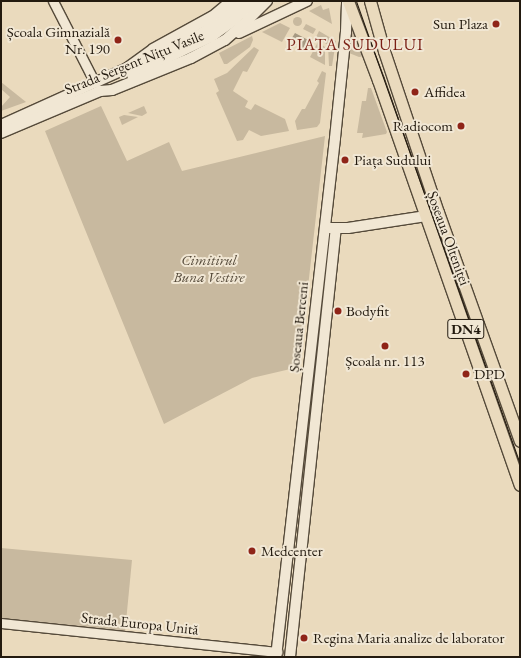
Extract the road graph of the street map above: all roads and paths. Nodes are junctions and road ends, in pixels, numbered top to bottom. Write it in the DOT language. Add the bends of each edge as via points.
graph roads {
  1 [pos="53,1"];
  2 [pos="231,1"];
  3 [pos="244,1"];
  4 [pos="255,1"];
  5 [pos="268,1"];
  6 [pos="307,1"];
  7 [pos="348,1"];
  8 [pos="370,1"];
  9 [pos="225,40"];
  10 [pos="127,68"];
  11 [pos="97,87"];
  12 [pos="1,125"];
  13 [pos="1,133"];
  14 [pos="438,212"];
  15 [pos="426,216"];
  16 [pos="325,228"];
  17 [pos="336,229"];
  18 [pos="520,441"];
  19 [pos="520,485"];
  20 [pos="291,519"];
  21 [pos="304,520"];
  22 [pos="1,623"];
  23 [pos="276,654"];
  24 [pos="290,657"];
  1 -- 11 [label="street"];
  2 -- 10 [label="main road, Strada Sergent Nițu Vasile" via="209,18 153,49"];
  3 -- 10 [label="main road" via="202,33"];
  4 -- 11 [label="main road" via="211,37"];
  5 -- 9 [label="main road, Strada Sergent Nițu Vasile"];
  6 -- 9 [label="main road"];
  7 -- 15 [label="main road, Șoseaua Olteniței / DN4"];
  7 -- 16 [label="main road, Șoseaua Berceni"];
  8 -- 14 [label="main road, Șoseaua Olteniței / DN4" via="384,51"];
  9 -- 11 [label="main road, Strada Sergent Nițu Vasile" via="112,90"];
  10 -- 11 [label="main road, Strada Sergent Nițu Vasile"];
  11 -- 12 [label="main road, Strada Sergent Nițu Vasile"];
  11 -- 13 [label="main road, Strada Sergent Nițu Vasile"];
  14 -- 15 [label="main road"];
  14 -- 18 [label="main road, Șoseaua Olteniței / DN4"];
  15 -- 17 [label="main road"];
  15 -- 19 [label="main road, Șoseaua Olteniței / DN4"];
  16 -- 17 [label="main road"];
  16 -- 20 [label="main road, Șoseaua Berceni"];
  17 -- 21 [label="main road, Șoseaua Berceni"];
  20 -- 21 [label="main road"];
  20 -- 23 [label="main road, Șoseaua Berceni"];
  21 -- 24 [label="main road, Șoseaua Berceni"];
  22 -- 23 [label="street, Strada Europa Unită"];
}
